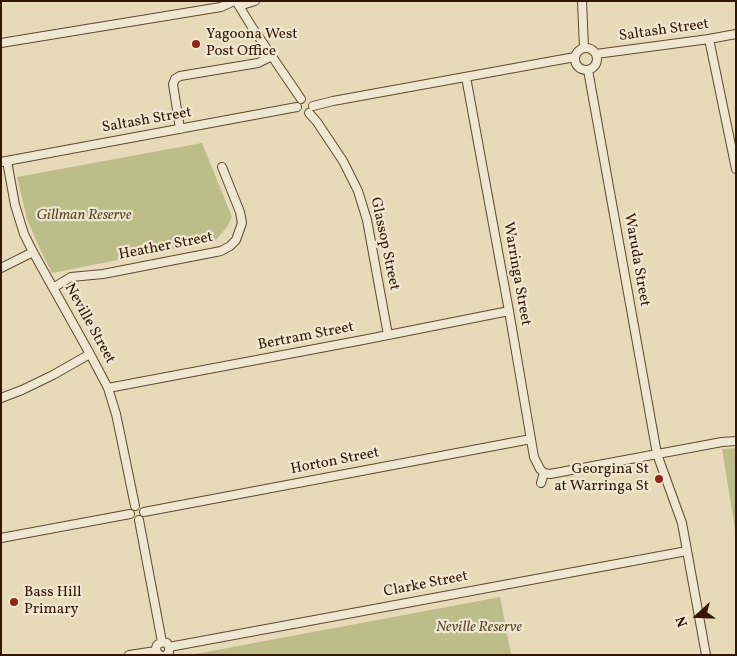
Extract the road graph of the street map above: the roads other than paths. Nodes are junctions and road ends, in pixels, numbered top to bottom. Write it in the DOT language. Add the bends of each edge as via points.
graph roads {
  1 [pos="255,1"];
  2 [pos="582,1"];
  3 [pos="236,3"];
  4 [pos="736,34"];
  5 [pos="709,39"];
  6 [pos="1,43"];
  7 [pos="584,48"];
  8 [pos="596,54"];
  9 [pos="272,56"];
  10 [pos="575,57"];
  11 [pos="588,70"];
  12 [pos="466,77"];
  13 [pos="301,99"];
  14 [pos="297,107"];
  15 [pos="311,109"];
  16 [pos="180,129"];
  17 [pos="4,161"];
  18 [pos="222,167"];
  19 [pos="736,169"];
  20 [pos="33,252"];
  21 [pos="1,268"];
  22 [pos="53,288"];
  23 [pos="509,311"];
  24 [pos="388,335"];
  25 [pos="90,354"];
  26 [pos="108,388"];
  27 [pos="1,398"];
  28 [pos="531,439"];
  29 [pos="736,441"];
  30 [pos="657,454"];
  31 [pos="544,473"];
  32 [pos="541,483"];
  33 [pos="135,506"];
  34 [pos="144,512"];
  35 [pos="130,514"];
  36 [pos="139,520"];
  37 [pos="1,538"];
  38 [pos="687,551"];
  39 [pos="162,642"];
  40 [pos="169,647"];
  41 [pos="158,653"];
  42 [pos="129,655"];
  43 [pos="166,655"];
  44 [pos="706,655"];
  1 -- 3 [label="street"];
  2 -- 7 [label="street"];
  3 -- 6 [label="street"];
  3 -- 9 [label="street"];
  4 -- 5 [label="street, Saltash Street"];
  5 -- 8 [label="street, Saltash Street"];
  5 -- 19 [label="street"];
  7 -- 8 [label="street"];
  7 -- 10 [label="street"];
  8 -- 11 [label="street" via="596,64"];
  9 -- 13 [label="street"];
  9 -- 16 [label="street" via="258,63 175,79 172,84"];
  10 -- 11 [label="street" via="578,67"];
  10 -- 12 [label="street"];
  11 -- 30 [label="street, Waruda Street"];
  12 -- 15 [label="street"];
  12 -- 23 [label="street, Warringa Street"];
  13 -- 14 [label="street"];
  13 -- 15 [label="street" via="312,101"];
  14 -- 15 [label="street" via="307,114"];
  14 -- 16 [label="street, Saltash Street"];
  15 -- 24 [label="street, Glassop Street" via="358,191 367,220"];
  16 -- 17 [label="street, Saltash Street"];
  17 -- 20 [label="street, Neville Street" via="24,234"];
  18 -- 22 [label="street, Heather Street" via="242,224 230,246 221,251 103,274 71,277"];
  20 -- 21 [label="street"];
  20 -- 22 [label="street, Neville Street"];
  22 -- 25 [label="street, Neville Street"];
  23 -- 24 [label="street, Bertram Street"];
  23 -- 28 [label="street, Warringa Street"];
  24 -- 26 [label="street, Bertram Street"];
  25 -- 26 [label="street, Neville Street"];
  25 -- 27 [label="street"];
  26 -- 33 [label="street, Neville Street"];
  28 -- 31 [label="street, Warringa Street" via="536,464"];
  28 -- 34 [label="street, Horton Street"];
  29 -- 30 [label="street"];
  30 -- 31 [label="street"];
  30 -- 38 [label="street, Waruda Street" via="682,523"];
  31 -- 32 [label="street"];
  33 -- 34 [label="street"];
  33 -- 35 [label="street"];
  34 -- 36 [label="street"];
  35 -- 36 [label="street"];
  35 -- 37 [label="street"];
  36 -- 39 [label="street"];
  38 -- 40 [label="street, Clarke Street"];
  38 -- 44 [label="street, Waruda Street"];
  39 -- 40 [label="street"];
  39 -- 41 [label="street" via="157,645"];
  40 -- 43 [label="street"];
  41 -- 42 [label="street"];
}
